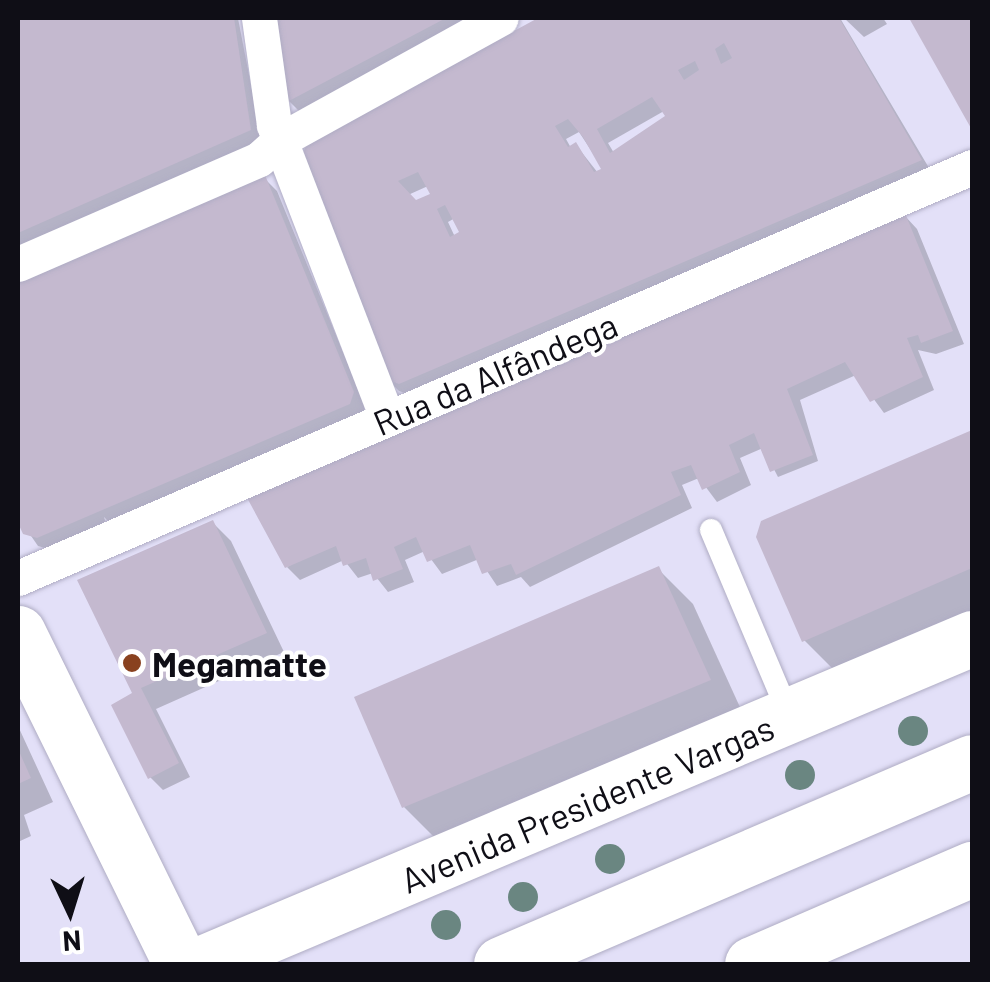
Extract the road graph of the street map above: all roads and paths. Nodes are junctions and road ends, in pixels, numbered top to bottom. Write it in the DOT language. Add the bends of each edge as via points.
graph roads {
  1 [pos="259,18"];
  2 [pos="501,18"];
  3 [pos="280,140"];
  4 [pos="972,166"];
  5 [pos="18,264"];
  6 [pos="387,418"];
  7 [pos="711,530"];
  8 [pos="18,578"];
  9 [pos="18,633"];
  10 [pos="972,638"];
  11 [pos="790,717"];
  12 [pos="972,762"];
  13 [pos="972,870"];
  14 [pos="181,964"];
  15 [pos="200,964"];
  16 [pos="501,964"];
  17 [pos="752,964"];
  1 -- 3 [label="street"];
  2 -- 3 [label="street"];
  3 -- 5 [label="street" via="259,159"];
  3 -- 6 [label="street"];
  4 -- 6 [label="street, Rua da Alfândega"];
  6 -- 8 [label="street, Rua da Alfândega"];
  7 -- 11 [label="lane"];
  9 -- 14 [label="main road"];
  10 -- 11 [label="main road, Avenida Presidente Vargas"];
  11 -- 15 [label="main road, Avenida Presidente Vargas"];
  12 -- 16 [label="main road"];
  13 -- 17 [label="main road"];
}
